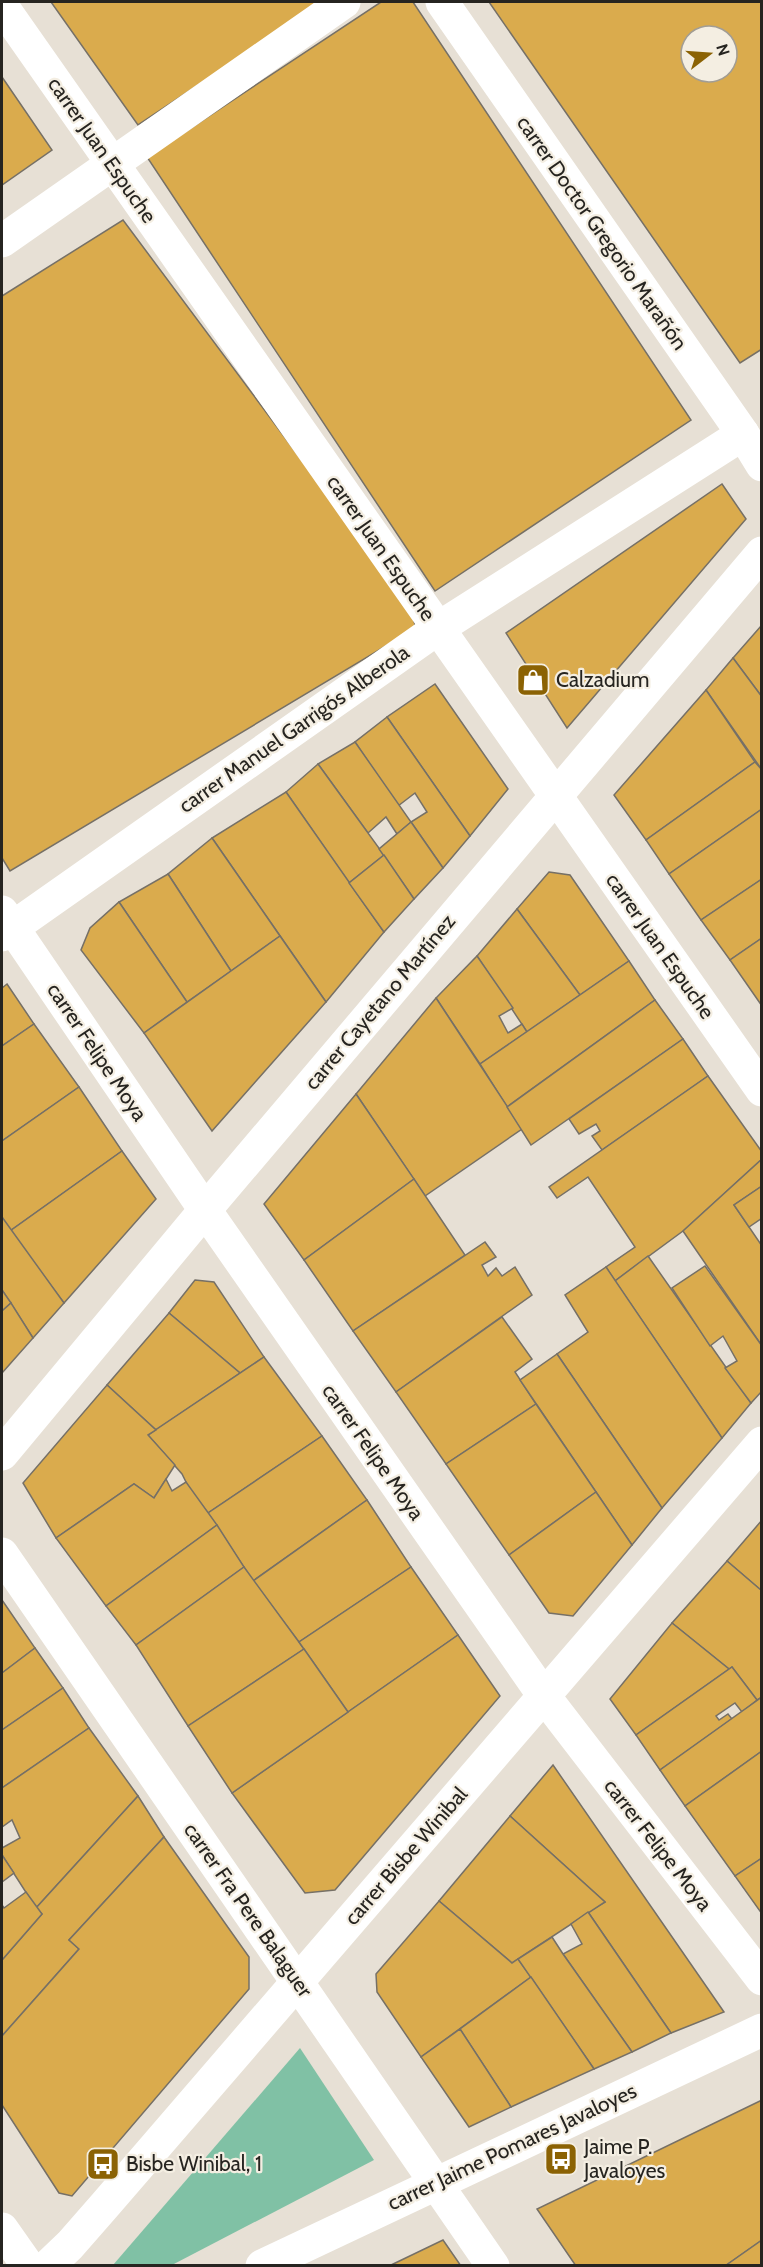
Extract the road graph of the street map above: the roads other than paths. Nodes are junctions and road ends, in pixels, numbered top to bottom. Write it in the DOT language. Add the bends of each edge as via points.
graph roads {
  1 [pos="344,2"];
  2 [pos="442,2"];
  3 [pos="2,6"];
  4 [pos="112,164"];
  5 [pos="2,241"];
  6 [pos="743,434"];
  7 [pos="762,465"];
  8 [pos="762,553"];
  9 [pos="437,629"];
  10 [pos="555,796"];
  11 [pos="5,925"];
  12 [pos="762,1090"];
  13 [pos="205,1210"];
  14 [pos="762,1443"];
  15 [pos="2,1454"];
  16 [pos="2,1554"];
  17 [pos="543,1696"];
  18 [pos="762,1979"];
  19 [pos="298,1982"];
  20 [pos="762,2030"];
  21 [pos="436,2183"];
  22 [pos="2,2229"];
  23 [pos="28,2265"];
  24 [pos="48,2265"];
  25 [pos="262,2265"];
  26 [pos="493,2265"];
  1 -- 4 [label="street"];
  2 -- 6 [label="street, carrer Doctor Gregorio Marañón"];
  3 -- 4 [label="street, carrer Juan Espuche"];
  4 -- 5 [label="street"];
  4 -- 9 [label="street, carrer Juan Espuche"];
  6 -- 7 [label="street, carrer Doctor Gregorio Marañón"];
  6 -- 9 [label="street, carrer Manuel Garrigós Alberola"];
  8 -- 10 [label="street, carrer Cayetano Martínez"];
  9 -- 10 [label="street, carrer Juan Espuche"];
  9 -- 11 [label="street, carrer Manuel Garrigós Alberola"];
  10 -- 12 [label="street, carrer Juan Espuche"];
  10 -- 13 [label="street, carrer Cayetano Martínez"];
  11 -- 13 [label="street, carrer Felipe Moya"];
  13 -- 15 [label="street, carrer Cayetano Martínez"];
  13 -- 17 [label="street, carrer Felipe Moya"];
  14 -- 17 [label="street, carrer Bisbe Winibal"];
  16 -- 19 [label="street, carrer Fra Pere Balaguer"];
  17 -- 18 [label="street, carrer Felipe Moya"];
  17 -- 19 [label="street, carrer Bisbe Winibal"];
  19 -- 21 [label="street, carrer Fra Pere Balaguer"];
  19 -- 24 [label="street, carrer Bisbe Winibal" via="70,2245"];
  20 -- 21 [label="street, carrer Jaime Pomares Javaloyes"];
  21 -- 25 [label="street, carrer Jaime Pomares Javaloyes"];
  21 -- 26 [label="street, carrer Fra Pere Balaguer"];
  22 -- 23 [label="street"];
}
